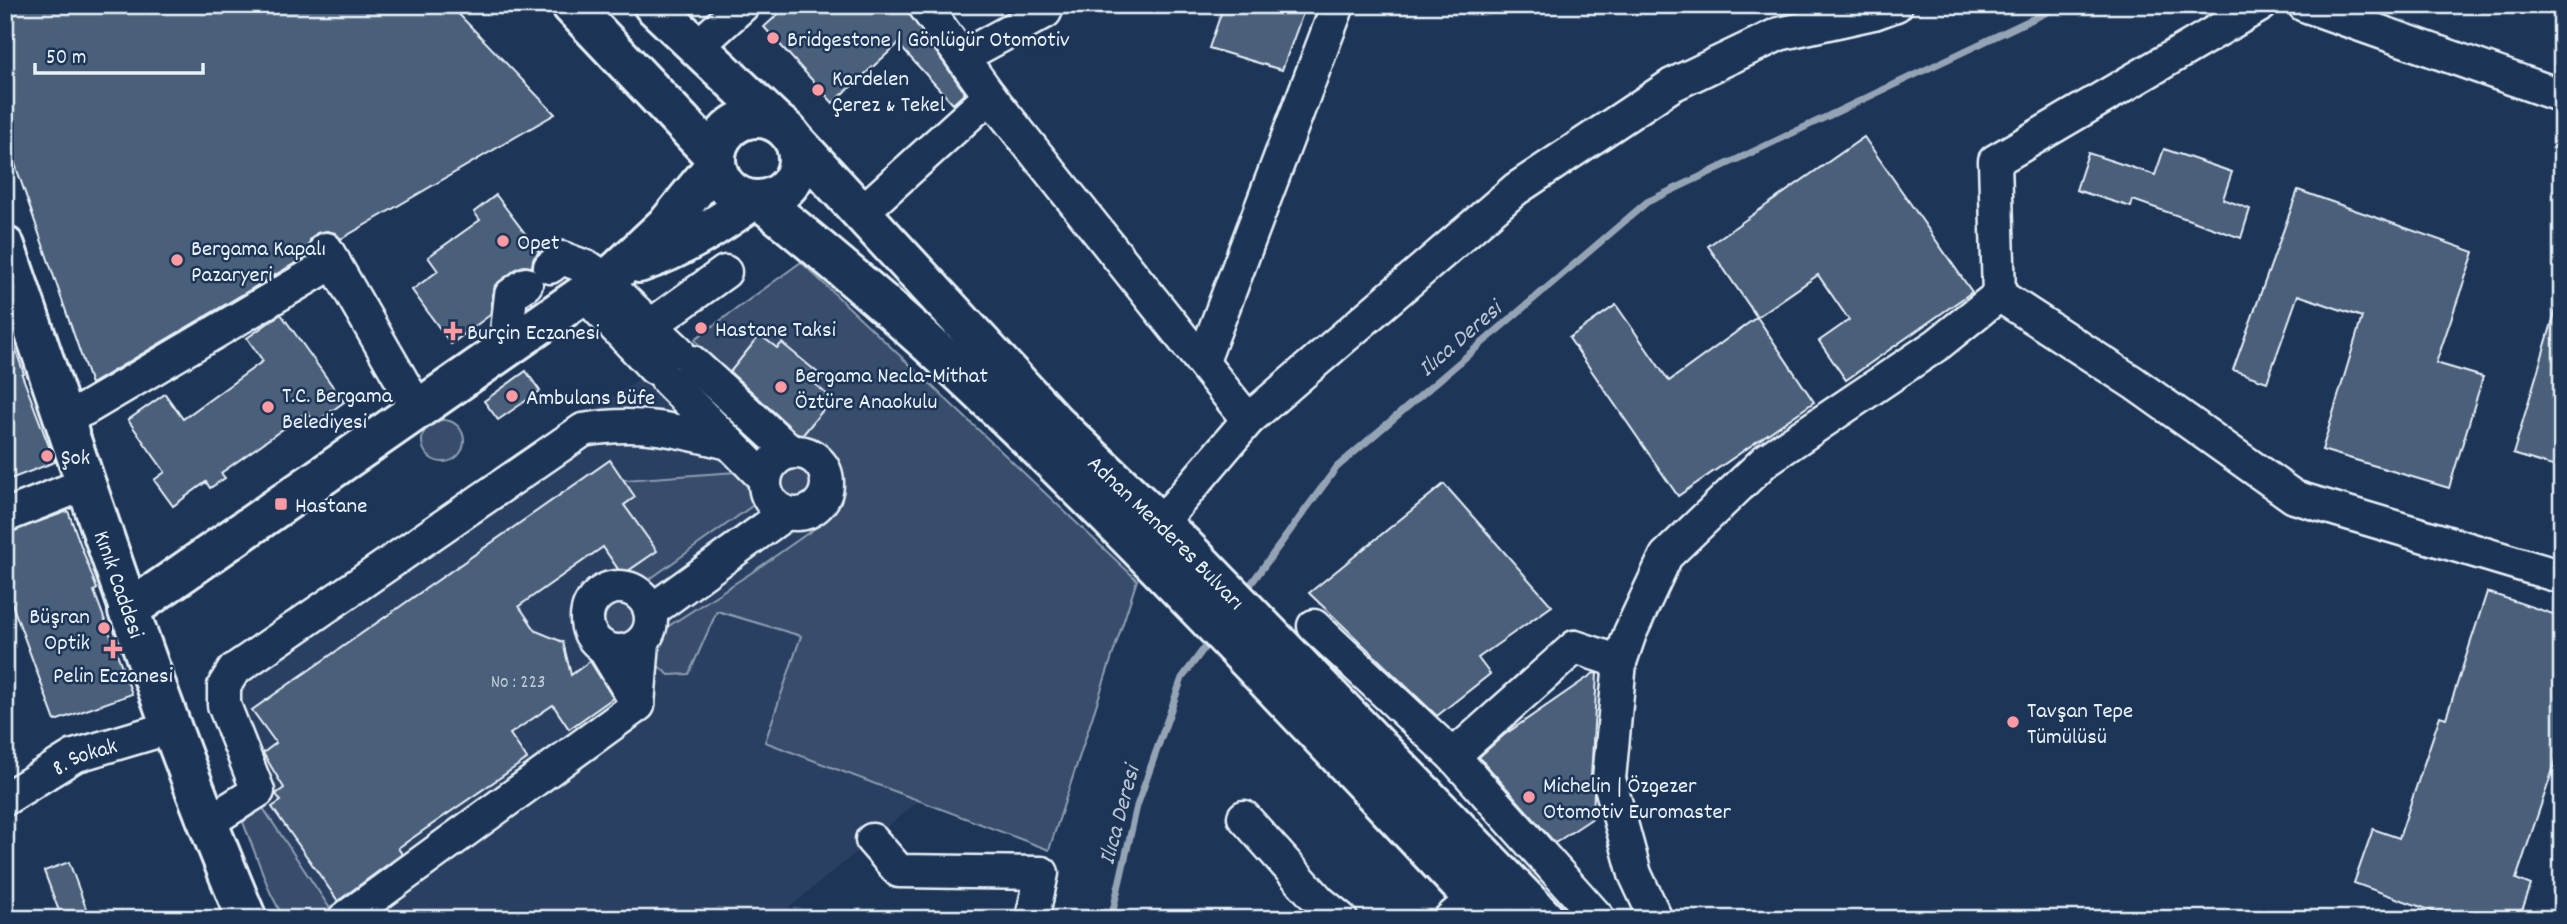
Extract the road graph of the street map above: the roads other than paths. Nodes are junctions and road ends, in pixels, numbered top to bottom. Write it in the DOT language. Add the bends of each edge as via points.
graph roads {
  1 [pos="571,5"];
  2 [pos="653,5"];
  3 [pos="743,5"];
  4 [pos="924,5"];
  5 [pos="1048,5"];
  6 [pos="1338,5"];
  7 [pos="1896,5"];
  8 [pos="2261,5"];
  9 [pos="2304,5"];
  10 [pos="697,47"];
  11 [pos="962,57"];
  12 [pos="990,96"];
  13 [pos="2562,96"];
  14 [pos="785,131"];
  15 [pos="716,160"];
  16 [pos="756,200"];
  17 [pos="861,213"];
  18 [pos="5,246"];
  19 [pos="725,272"];
  20 [pos="601,282"];
  21 [pos="1999,295"];
  22 [pos="640,334"];
  23 [pos="505,349"];
  24 [pos="1203,361"];
  25 [pos="673,365"];
  26 [pos="418,409"];
  27 [pos="65,418"];
  28 [pos="1248,420"];
  29 [pos="729,443"];
  30 [pos="791,452"];
  31 [pos="87,483"];
  32 [pos="773,497"];
  33 [pos="5,516"];
  34 [pos="1170,548"];
  35 [pos="2562,577"];
  36 [pos="645,602"];
  37 [pos="128,611"];
  38 [pos="1314,626"];
  39 [pos="643,642"];
  40 [pos="603,647"];
  41 [pos="1620,662"];
  42 [pos="1276,666"];
  43 [pos="638,705"];
  44 [pos="172,727"];
  45 [pos="1453,756"];
  46 [pos="5,799"];
  47 [pos="1244,817"];
  48 [pos="206,823"];
  49 [pos="872,840"];
  50 [pos="1472,912"];
  51 [pos="247,919"];
  52 [pos="344,919"];
  53 [pos="1032,919"];
  54 [pos="1341,919"];
  55 [pos="1545,919"];
  56 [pos="1600,919"];
  57 [pos="1656,919"];
  1 -- 15 [label="main road"];
  2 -- 10 [label="main road, Adnan Menderes Bulvarı"];
  3 -- 10 [label="street"];
  4 -- 11 [label="street"];
  5 -- 11 [label="street" via="1045,12"];
  6 -- 24 [label="street"];
  7 -- 28 [label="street" via="1779,34 1672,85 1516,189"];
  8 -- 21 [label="street" via="1995,161"];
  9 -- 13 [label="street"];
  10 -- 14 [label="main road, Adnan Menderes Bulvarı"];
  11 -- 12 [label="street"];
  12 -- 17 [label="street"];
  12 -- 24 [label="street"];
  14 -- 15 [label="main road" via="762,117 736,123 718,144"];
  14 -- 16 [label="main road" via="798,163 790,184 771,198"];
  14 -- 17 [label="main road, Adnan Menderes Bulvarı"];
  15 -- 16 [label="main road" via="728,188"];
  15 -- 20 [label="main road" via="669,222"];
  16 -- 20 [label="main road" via="669,253"];
  16 -- 34 [label="main road, Adnan Menderes Bulvarı" via="817,246"];
  17 -- 34 [label="main road, Adnan Menderes Bulvarı"];
  18 -- 27 [label="main road, Kınık Caddesi"];
  19 -- 22 [label="street"];
  20 -- 22 [label="street"];
  20 -- 23 [label="main road"];
  20 -- 23 [label="street" via="591,269 562,258 511,295"];
  21 -- 35 [label="street" via="2134,383 2294,497"];
  21 -- 41 [label="street" via="1938,344 1766,460 1666,556"];
  22 -- 25 [label="street"];
  23 -- 26 [label="main road"];
  24 -- 28 [label="street"];
  25 -- 29 [label="street"];
  25 -- 30 [label="street"];
  26 -- 27 [label="street" via="330,256"];
  26 -- 37 [label="main road"];
  27 -- 31 [label="main road, Kınık Caddesi"];
  28 -- 34 [label="street"];
  29 -- 32 [label="street"];
  29 -- 48 [label="street" via="659,426 583,430 234,670 224,686 224,705 258,792"];
  30 -- 32 [label="street" via="774,461"];
  30 -- 32 [label="street" via="801,452 824,469 827,489 823,499 809,513 793,515"];
  31 -- 33 [label="street"];
  31 -- 37 [label="main road, Kınık Caddesi"];
  32 -- 36 [label="street"];
  34 -- 42 [label="main road, Adnan Menderes Bulvarı"];
  36 -- 39 [label="street" via="652,622"];
  36 -- 40 [label="street" via="618,587 607,589 592,602 587,621"];
  37 -- 44 [label="main road, Kınık Caddesi"];
  38 -- 45 [label="street"];
  39 -- 40 [label="street" via="623,651"];
  39 -- 43 [label="street"];
  40 -- 43 [label="street"];
  41 -- 45 [label="street" via="1575,647"];
  41 -- 57 [label="street" via="1609,779 1634,874"];
  42 -- 50 [label="main road, Adnan Menderes Bulvarı"];
  42 -- 55 [label="main road, Adnan Menderes Bulvarı"];
  43 -- 52 [label="street"];
  44 -- 46 [label="street, 8. Sokak" via="74,756"];
  44 -- 48 [label="main road, Kınık Caddesi"];
  45 -- 56 [label="street"];
  47 -- 54 [label="street" via="1320,902"];
  48 -- 51 [label="main road, Kınık Caddesi"];
  49 -- 53 [label="street" via="899,871 1042,873"];
}
